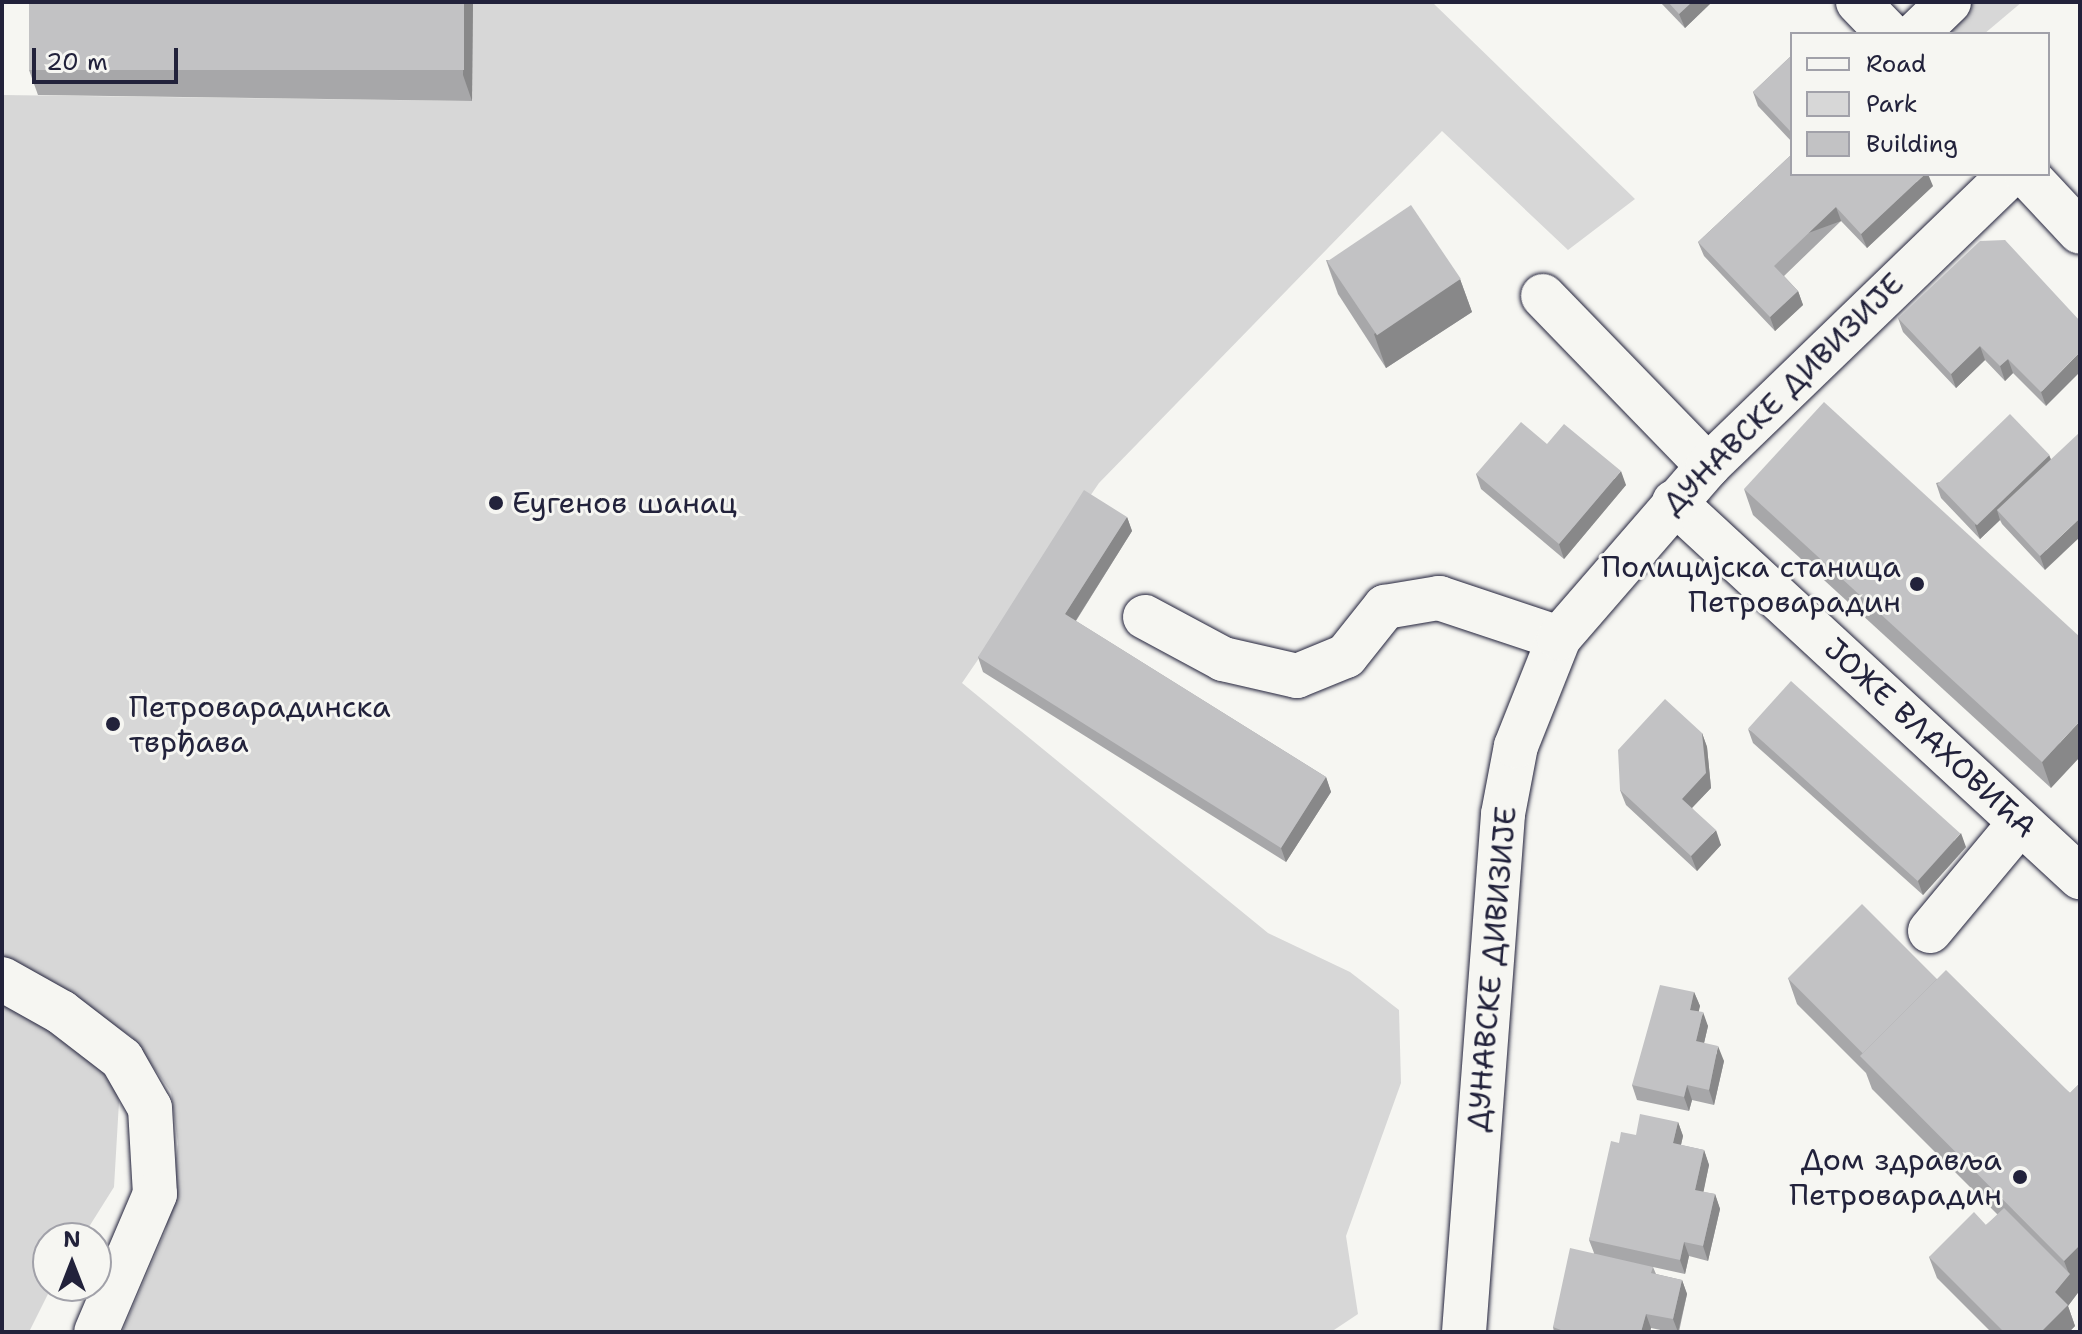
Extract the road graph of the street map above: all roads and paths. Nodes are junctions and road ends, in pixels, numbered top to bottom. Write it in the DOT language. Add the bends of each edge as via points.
graph roads {
  1 [pos="1858,2"];
  2 [pos="1949,2"];
  3 [pos="1887,32"];
  4 [pos="1918,32"];
  5 [pos="2008,176"];
  6 [pos="2028,176"];
  7 [pos="2080,232"];
  8 [pos="1543,296"];
  9 [pos="1708,466"];
  10 [pos="1674,502"];
  11 [pos="1145,617"];
  12 [pos="1559,638"];
  13 [pos="2020,823"];
  14 [pos="2080,877"];
  15 [pos="1930,931"];
  16 [pos="2,979"];
  17 [pos="96,1332"];
  18 [pos="1464,1332"];
  1 -- 3 [label="street"];
  2 -- 4 [label="street"];
  5 -- 9 [label="street, ДУНАВСКЕ ДИВИЗИЈЕ"];
  6 -- 7 [label="street"];
  8 -- 9 [label="street"];
  9 -- 10 [label="street, ДУНАВСКЕ ДИВИЗИЈЕ"];
  10 -- 12 [label="street, ДУНАВСКЕ ДИВИЗИЈЕ"];
  10 -- 13 [label="street, ЈОЖЕ ВЛАХОВИЋА"];
  11 -- 12 [label="street" via="1223,659 1297,676 1346,656 1385,607 1439,598"];
  12 -- 18 [label="street, ДУНАВСКЕ ДИВИЗИЈЕ" via="1516,746 1503,814"];
  13 -- 14 [label="street, ЈОЖЕ ВЛАХОВИЋА"];
  13 -- 15 [label="street"];
  16 -- 17 [label="street" via="61,1012 122,1059 150,1108 155,1194"];
}
